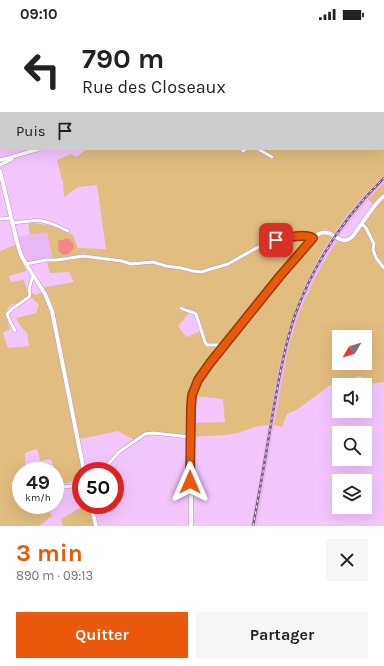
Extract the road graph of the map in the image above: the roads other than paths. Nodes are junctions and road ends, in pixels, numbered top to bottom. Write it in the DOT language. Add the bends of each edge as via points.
graph roads {
  1 [pos="36,150"];
  2 [pos="260,150"];
  3 [pos="20,155"];
  4 [pos="272,157"];
  5 [pos="0,160"];
  6 [pos="0,165"];
  7 [pos="0,170"];
  8 [pos="384,196"];
  9 [pos="10,218"];
  10 [pos="0,219"];
  11 [pos="12,223"];
  12 [pos="362,224"];
  13 [pos="68,231"];
  14 [pos="313,238"];
  15 [pos="26,264"];
  16 [pos="384,268"];
  17 [pos="34,276"];
  18 [pos="181,308"];
  19 [pos="15,330"];
  20 [pos="225,345"];
  21 [pos="190,437"];
  22 [pos="82,462"];
  23 [pos="110,462"];
  24 [pos="93,514"];
  25 [pos="96,526"];
  26 [pos="191,526"];
  1 -- 3 [label="street"];
  2 -- 4 [label="street"];
  3 -- 5 [label="street"];
  3 -- 6 [label="street"];
  7 -- 9 [label="main road"];
  8 -- 12 [label="main road"];
  9 -- 10 [label="street"];
  9 -- 11 [label="main road"];
  11 -- 13 [label="street" via="40,220"];
  11 -- 15 [label="main road" via="16,242"];
  12 -- 14 [label="main road" via="349,240 324,232"];
  12 -- 16 [label="street" via="374,244 376,258"];
  14 -- 15 [label="street" via="296,237 269,241 228,264 201,272 153,262 131,264 83,256"];
  14 -- 20 [label="main road"];
  15 -- 17 [label="main road"];
  17 -- 19 [label="street" via="29,297 7,314"];
  17 -- 22 [label="main road" via="52,311"];
  18 -- 20 [label="street" via="196,314 207,345"];
  20 -- 21 [label="main road" via="198,380 192,395"];
  21 -- 23 [label="street" via="145,434 119,452"];
  21 -- 26 [label="main road"];
  24 -- 25 [label="main road"];
}
